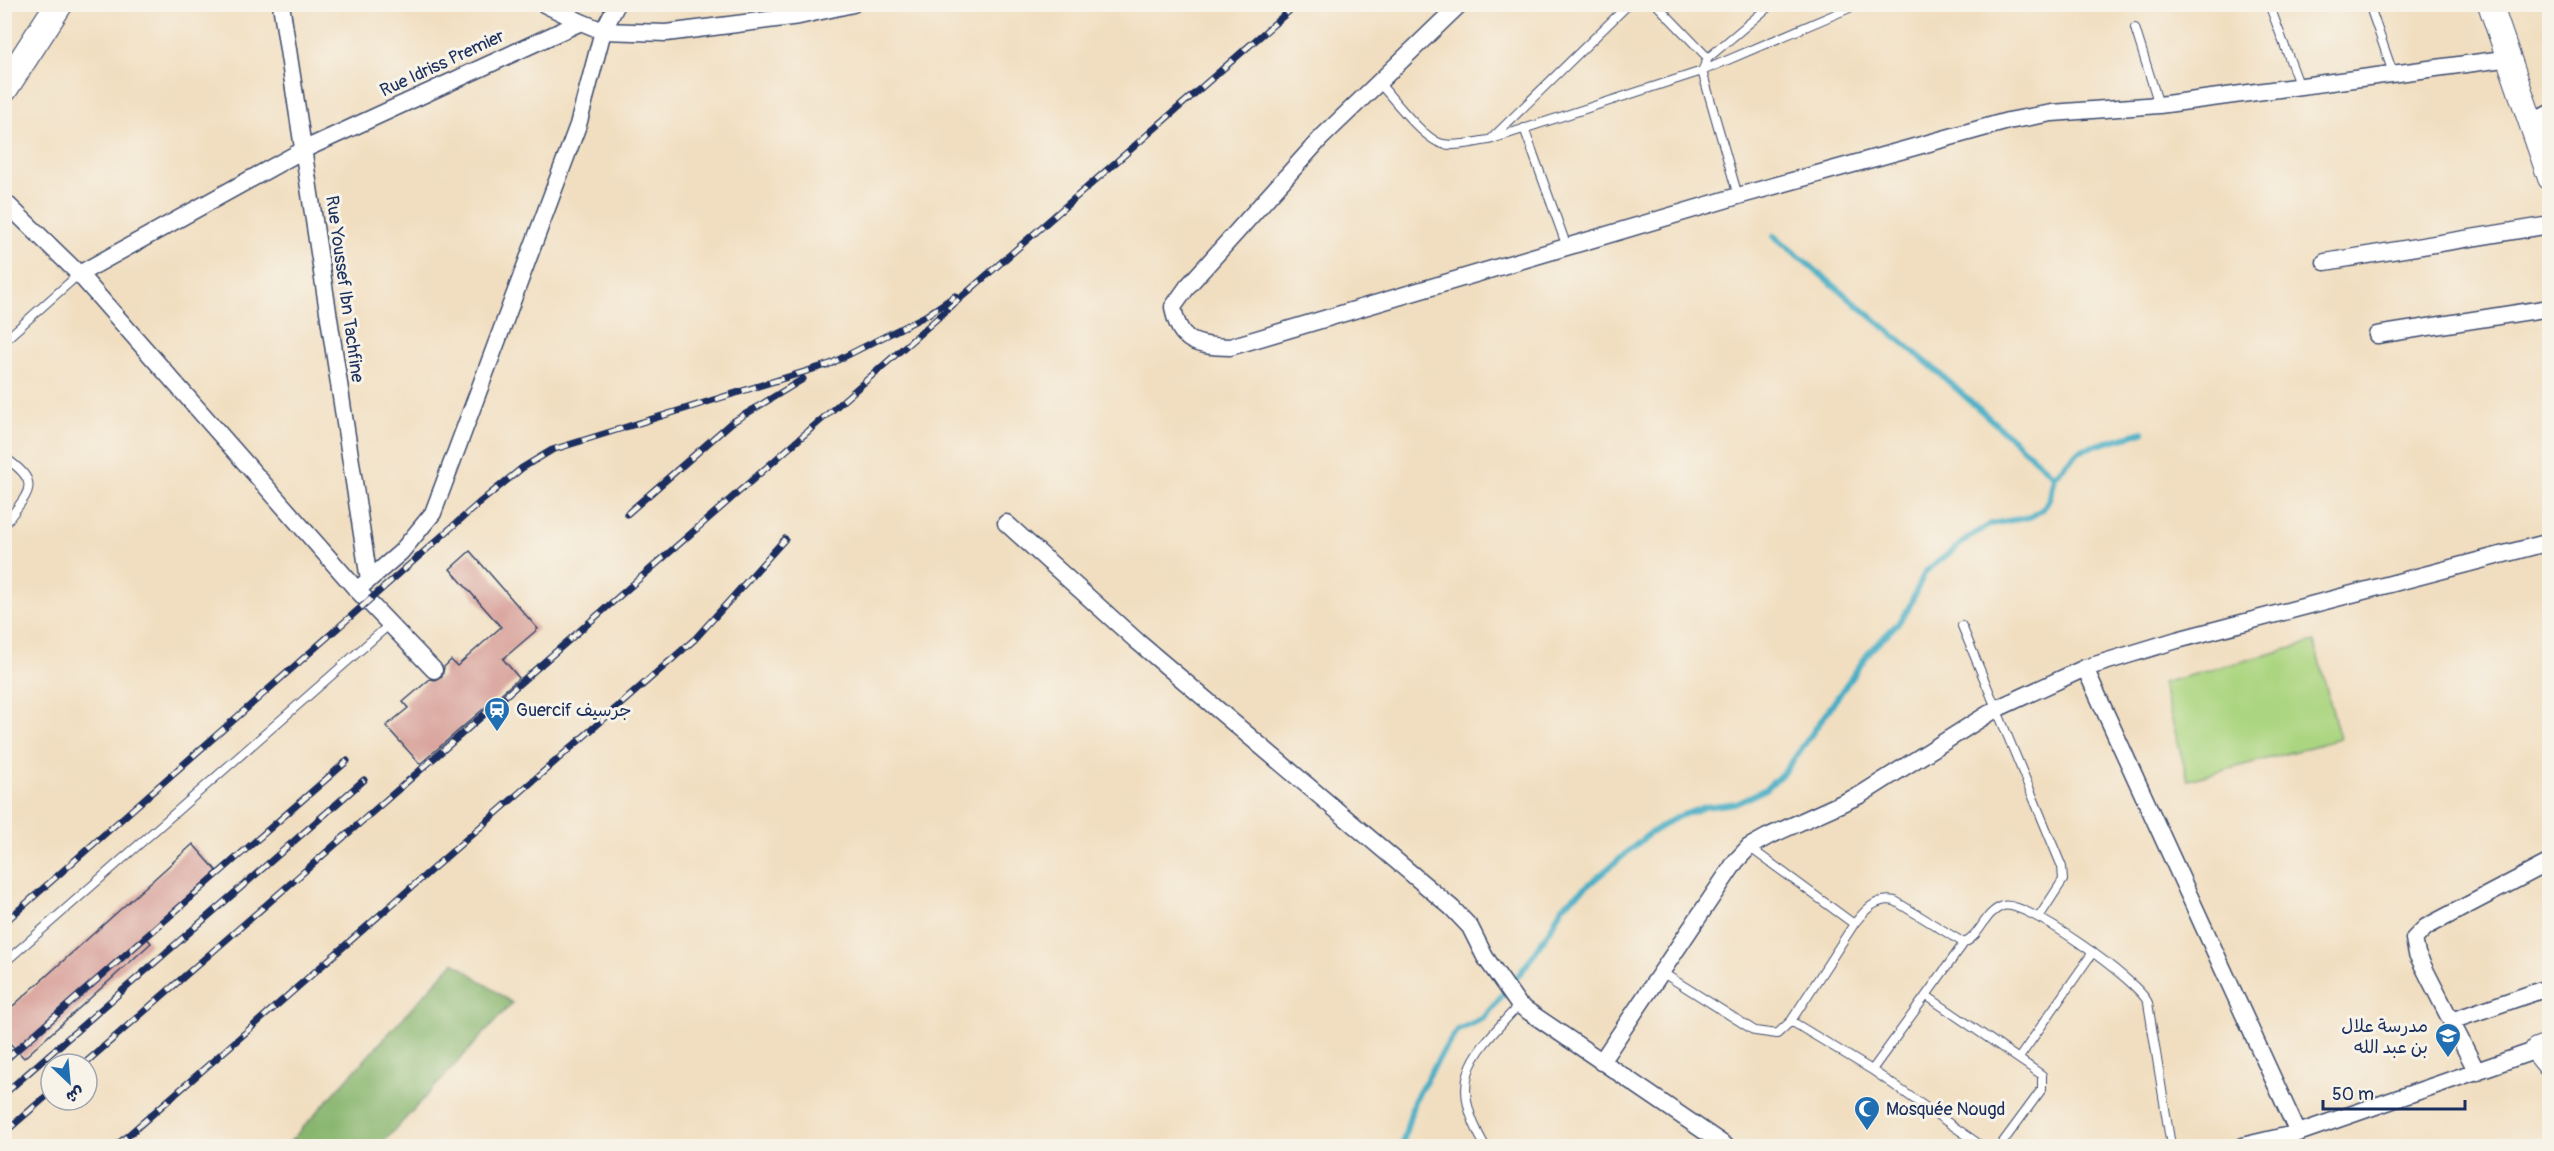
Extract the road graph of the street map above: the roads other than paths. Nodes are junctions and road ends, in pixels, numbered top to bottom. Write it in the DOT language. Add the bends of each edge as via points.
graph roads {
  1 [pos="59,4"];
  2 [pos="281,4"];
  3 [pos="544,4"];
  4 [pos="617,4"];
  5 [pos="853,4"];
  6 [pos="1460,4"];
  7 [pos="1629,4"];
  8 [pos="1656,4"];
  9 [pos="1772,4"];
  10 [pos="1859,4"];
  11 [pos="2269,4"];
  12 [pos="2369,4"];
  13 [pos="2490,4"];
  14 [pos="580,22"];
  15 [pos="2135,28"];
  16 [pos="603,32"];
  17 [pos="1708,58"];
  18 [pos="2511,58"];
  19 [pos="1702,71"];
  20 [pos="2393,73"];
  21 [pos="1379,83"];
  22 [pos="2300,87"];
  23 [pos="4,89"];
  24 [pos="2159,105"];
  25 [pos="2540,118"];
  26 [pos="1524,128"];
  27 [pos="1489,140"];
  28 [pos="304,149"];
  29 [pos="2550,178"];
  30 [pos="1738,196"];
  31 [pos="4,201"];
  32 [pos="2550,225"];
  33 [pos="1567,247"];
  34 [pos="2325,262"];
  35 [pos="79,274"];
  36 [pos="2550,308"];
  37 [pos="2377,335"];
  38 [pos="4,341"];
  39 [pos="4,457"];
  40 [pos="1006,524"];
  41 [pos="4,526"];
  42 [pos="2550,542"];
  43 [pos="363,585"];
  44 [pos="390,624"];
  45 [pos="1962,626"];
  46 [pos="2085,668"];
  47 [pos="434,670"];
  48 [pos="1996,709"];
  49 [pos="1749,847"];
  50 [pos="2550,862"];
  51 [pos="2039,917"];
  52 [pos="1854,924"];
  53 [pos="1964,943"];
  54 [pos="2093,952"];
  55 [pos="4,963"];
  56 [pos="1663,973"];
  57 [pos="2550,987"];
  58 [pos="1927,996"];
  59 [pos="1519,1005"];
  60 [pos="1791,1021"];
  61 [pos="2451,1022"];
  62 [pos="2545,1053"];
  63 [pos="2019,1058"];
  64 [pos="1600,1062"];
  65 [pos="1872,1070"];
  66 [pos="2477,1072"];
  67 [pos="2298,1133"];
  68 [pos="1485,1146"];
  69 [pos="1726,1146"];
  70 [pos="1982,1146"];
  71 [pos="2000,1146"];
  72 [pos="2171,1146"];
  73 [pos="2241,1146"];
  1 -- 23 [label="main road"];
  2 -- 28 [label="street, Rue Youssef Ibn Tachfine"];
  3 -- 14 [label="street"];
  4 -- 16 [label="street"];
  5 -- 16 [label="street" via="726,27 666,33"];
  6 -- 21 [label="street"];
  7 -- 27 [label="lane"];
  8 -- 17 [label="lane"];
  9 -- 17 [label="lane"];
  10 -- 19 [label="lane"];
  11 -- 22 [label="lane"];
  12 -- 20 [label="lane"];
  13 -- 18 [label="street"];
  14 -- 16 [label="street"];
  14 -- 28 [label="street, Rue Idriss Premier"];
  15 -- 24 [label="lane"];
  16 -- 43 [label="street" via="578,124 433,513 401,552"];
  17 -- 19 [label="lane"];
  18 -- 20 [label="street"];
  18 -- 25 [label="street"];
  19 -- 26 [label="lane"];
  19 -- 30 [label="lane"];
  20 -- 22 [label="street"];
  21 -- 27 [label="lane" via="1440,144 1456,146"];
  21 -- 33 [label="street" via="1321,138 1188,286 1173,307 1176,323 1185,337 1202,346 1230,347"];
  22 -- 24 [label="street"];
  24 -- 30 [label="street" via="2052,113 2008,121"];
  25 -- 29 [label="street"];
  26 -- 27 [label="lane"];
  26 -- 33 [label="lane"];
  28 -- 35 [label="street, Rue Idriss Premier"];
  28 -- 43 [label="street, Rue Youssef Ibn Tachfine"];
  30 -- 33 [label="street"];
  31 -- 35 [label="street"];
  32 -- 34 [label="street"];
  35 -- 38 [label="lane"];
  35 -- 43 [label="street"];
  36 -- 37 [label="street"];
  39 -- 41 [label="lane" via="22,469 30,482"];
  40 -- 59 [label="street" via="1138,642 1452,908 1470,927 1485,957"];
  42 -- 46 [label="street" via="2176,640"];
  43 -- 44 [label="street"];
  44 -- 47 [label="street"];
  44 -- 55 [label="lane"];
  45 -- 48 [label="lane"];
  46 -- 48 [label="street"];
  46 -- 67 [label="street"];
  48 -- 49 [label="street" via="1860,795"];
  48 -- 51 [label="lane" via="2062,867 2062,880"];
  49 -- 52 [label="lane"];
  49 -- 56 [label="street"];
  50 -- 61 [label="street" via="2426,927 2414,939 2417,954"];
  51 -- 53 [label="lane" via="2004,905"];
  51 -- 54 [label="lane"];
  52 -- 53 [label="lane" via="1885,899 1895,901"];
  52 -- 60 [label="lane"];
  53 -- 58 [label="lane"];
  54 -- 63 [label="lane"];
  54 -- 72 [label="lane" via="2139,988 2148,1003"];
  56 -- 60 [label="lane" via="1755,1031 1777,1034"];
  56 -- 64 [label="street"];
  57 -- 61 [label="street"];
  58 -- 63 [label="lane"];
  58 -- 65 [label="lane"];
  59 -- 64 [label="street"];
  59 -- 68 [label="lane" via="1469,1065 1468,1108"];
  60 -- 65 [label="lane"];
  61 -- 66 [label="street"];
  62 -- 66 [label="street"];
  63 -- 71 [label="lane" via="2042,1074 2042,1089"];
  64 -- 69 [label="street"];
  65 -- 70 [label="lane"];
  66 -- 67 [label="street"];
  67 -- 73 [label="street"];
}
